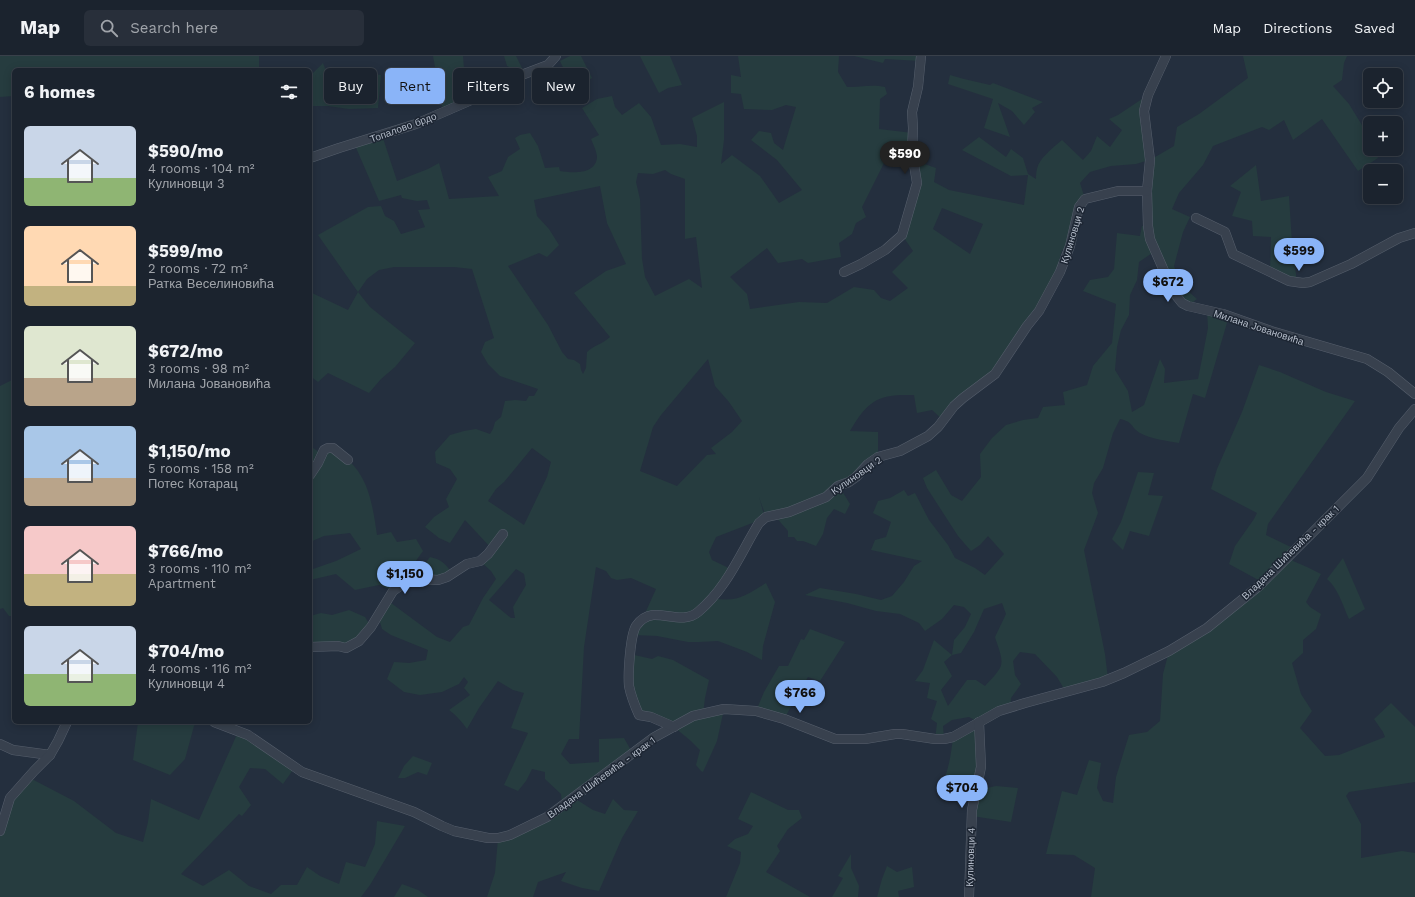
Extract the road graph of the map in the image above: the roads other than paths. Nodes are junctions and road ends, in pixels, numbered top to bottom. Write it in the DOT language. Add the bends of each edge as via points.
graph roads {
  1 [pos="556,56"];
  2 [pos="921,56"];
  3 [pos="1166,56"];
  4 [pos="312,157"];
  5 [pos="1147,191"];
  6 [pos="1196,218"];
  7 [pos="1415,232"];
  8 [pos="844,272"];
  9 [pos="1415,394"];
  10 [pos="1415,409"];
  11 [pos="348,460"];
  12 [pos="312,472"];
  13 [pos="503,534"];
  14 [pos="312,646"];
  15 [pos="979,722"];
  16 [pos="66,724"];
  17 [pos="219,724"];
  18 [pos="674,726"];
  19 [pos="0,744"];
  20 [pos="50,755"];
  21 [pos="0,831"];
  22 [pos="968,897"];
  1 -- 4 [label="street, Топалово брдо" via="548,65 511,79 492,91 416,124"];
  2 -- 8 [label="street" via="912,112 912,152 917,183 902,235 885,250"];
  3 -- 5 [label="street, Милана Јовановића" via="1148,95 1144,111 1150,160"];
  5 -- 9 [label="street, Милана Јовановића" via="1150,239 1172,289 1182,303 1367,359"];
  5 -- 18 [label="street, Кулиновци 2" via="1118,191 1085,199 1078,207 1070,246 1060,272 1039,311 995,374 959,402 928,436 900,451 878,457 856,477 838,486 826,497 789,512 766,517 759,523 727,580 696,614 673,618 654,615 643,618 633,635 630,659 629,686 634,705 639,715"];
  6 -- 7 [label="street" via="1225,232 1233,254 1289,281 1303,283 1351,264"];
  10 -- 15 [label="street, Владана Шићевића - крак 1" via="1399,428 1367,478 1258,586 1207,628 1169,651 1124,673 1102,682 999,711"];
  11 -- 12 [label="street" via="334,448 328,448 324,450"];
  13 -- 14 [label="street" via="480,562 467,564 438,580 421,579 406,582 393,591 363,638 356,643 346,648"];
  15 -- 18 [label="street, Владана Шићевића - крак 1" via="953,737 944,739 902,734 841,740 756,711 724,709 693,716"];
  15 -- 22 [label="street, Кулиновци 4" via="981,767 972,810"];
  16 -- 20 [label="street"];
  17 -- 18 [label="street, Владана Шићевића - крак 1" via="248,735 302,772 414,812 454,831 488,838 510,835 547,817 632,752"];
  19 -- 20 [label="street" via="13,750"];
  20 -- 21 [label="street" via="10,798"];
}
